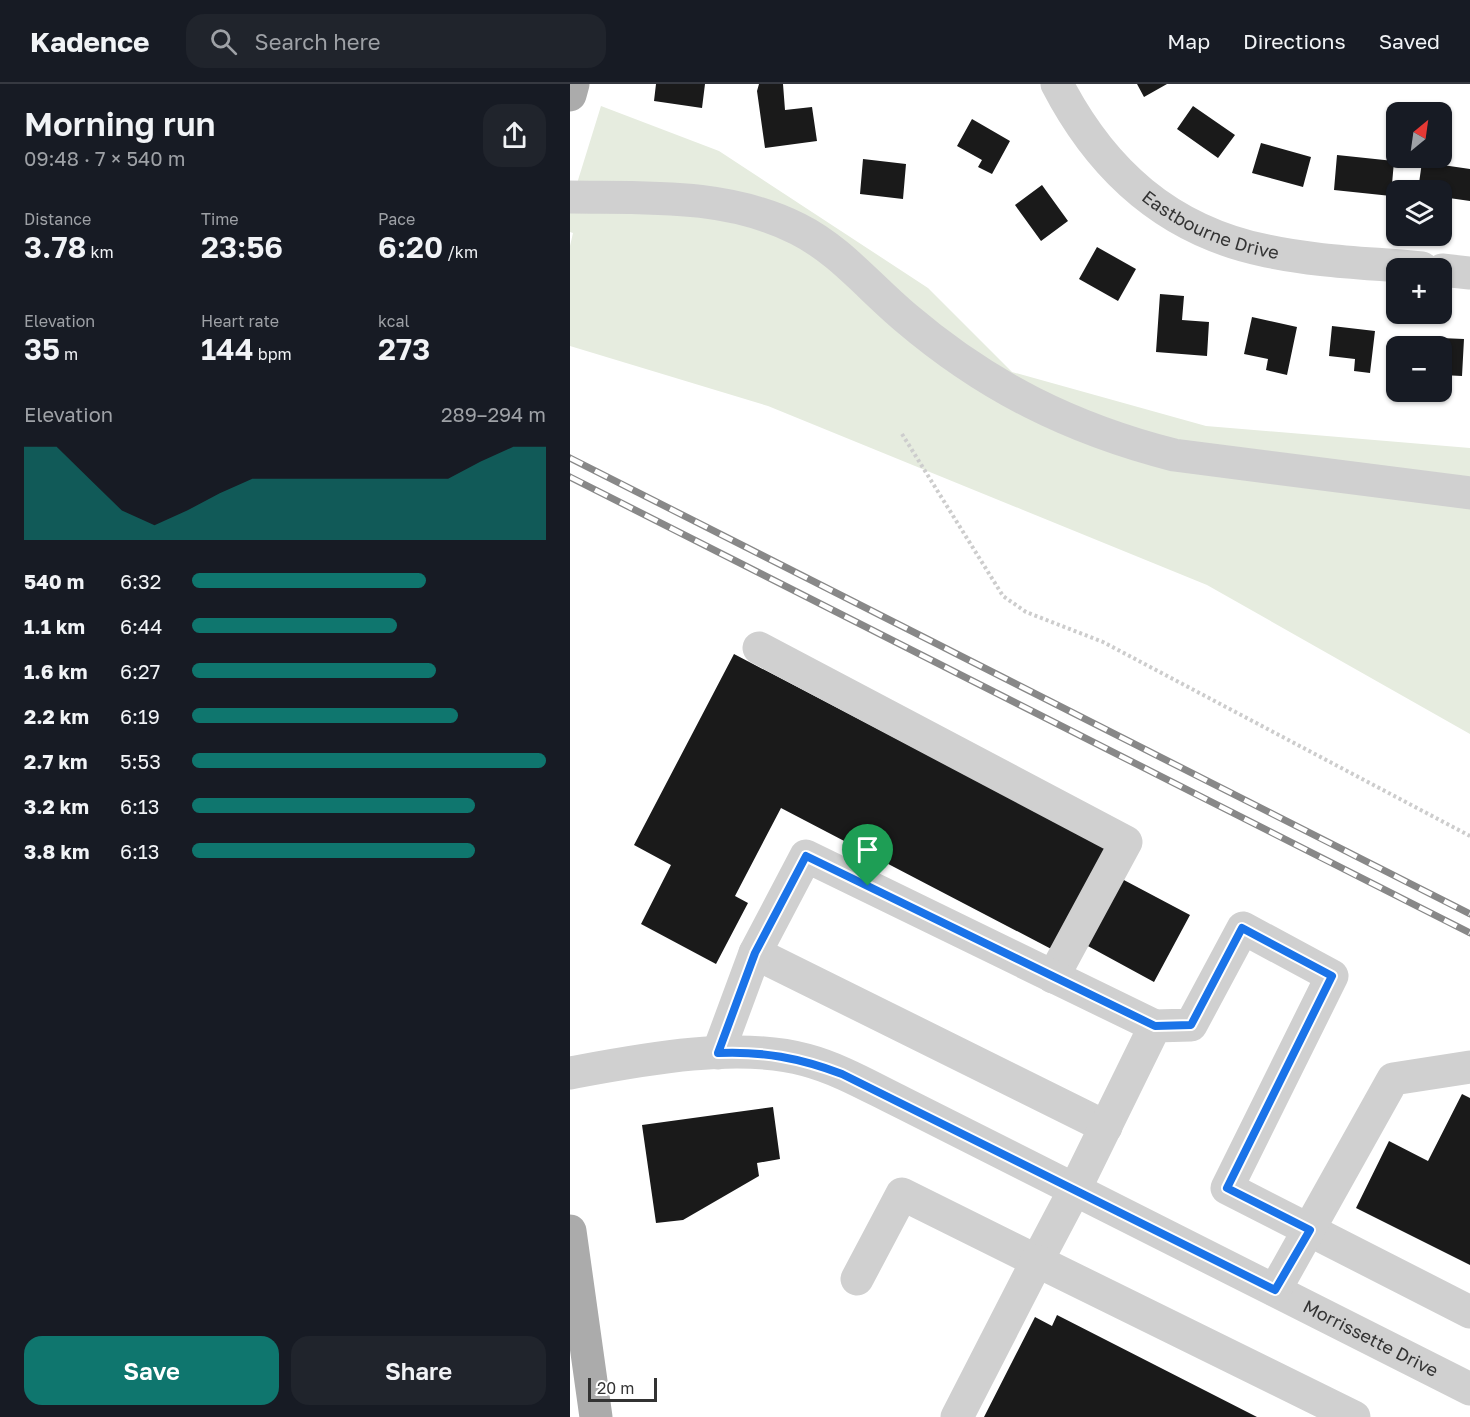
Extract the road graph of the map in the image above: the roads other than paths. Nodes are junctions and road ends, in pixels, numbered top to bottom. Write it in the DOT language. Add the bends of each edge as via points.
graph roads {
  1 [pos="573,84"];
  2 [pos="1057,84"];
  3 [pos="570,95"];
  4 [pos="570,197"];
  5 [pos="1386,264"];
  6 [pos="1452,271"];
  7 [pos="1470,273"];
  8 [pos="1470,493"];
  9 [pos="759,648"];
  10 [pos="755,953"];
  11 [pos="1053,976"];
  12 [pos="1155,1026"];
  13 [pos="718,1053"];
  14 [pos="1470,1067"];
  15 [pos="570,1073"];
  16 [pos="1106,1127"];
  17 [pos="1075,1189"];
  18 [pos="1310,1230"];
  19 [pos="570,1231"];
  20 [pos="1037,1260"];
  21 [pos="857,1279"];
  22 [pos="1275,1290"];
  23 [pos="1470,1312"];
  24 [pos="1470,1389"];
  25 [pos="596,1417"];
  26 [pos="957,1417"];
  27 [pos="1354,1417"];
  1 -- 3 [label="main road"];
  2 -- 5 [label="street, Eastbourne Drive" via="1076,122 1112,166 1166,211 1195,227 1266,251"];
  4 -- 8 [label="street" via="723,203 796,228 834,252 905,318 952,355 1010,393 1068,421 1128,443 1174,456"];
  6 -- 7 [label="street"];
  9 -- 11 [label="street" via="1126,842"];
  10 -- 11 [label="street" via="806,856"];
  10 -- 13 [label="street"];
  10 -- 16 [label="street"];
  11 -- 12 [label="street"];
  12 -- 16 [label="street"];
  12 -- 18 [label="street" via="1191,1025 1242,928 1332,976 1227,1188"];
  13 -- 15 [label="street, Morrissette Drive"];
  13 -- 17 [label="street, Morrissette Drive" via="777,1055 833,1070"];
  14 -- 18 [label="street" via="1393,1079"];
  16 -- 17 [label="street"];
  17 -- 20 [label="street"];
  17 -- 22 [label="street, Morrissette Drive"];
  18 -- 22 [label="street"];
  18 -- 23 [label="street"];
  19 -- 25 [label="main road"];
  20 -- 21 [label="street" via="902,1194"];
  20 -- 26 [label="street"];
  20 -- 27 [label="street"];
  22 -- 24 [label="street, Morrissette Drive"];
}
